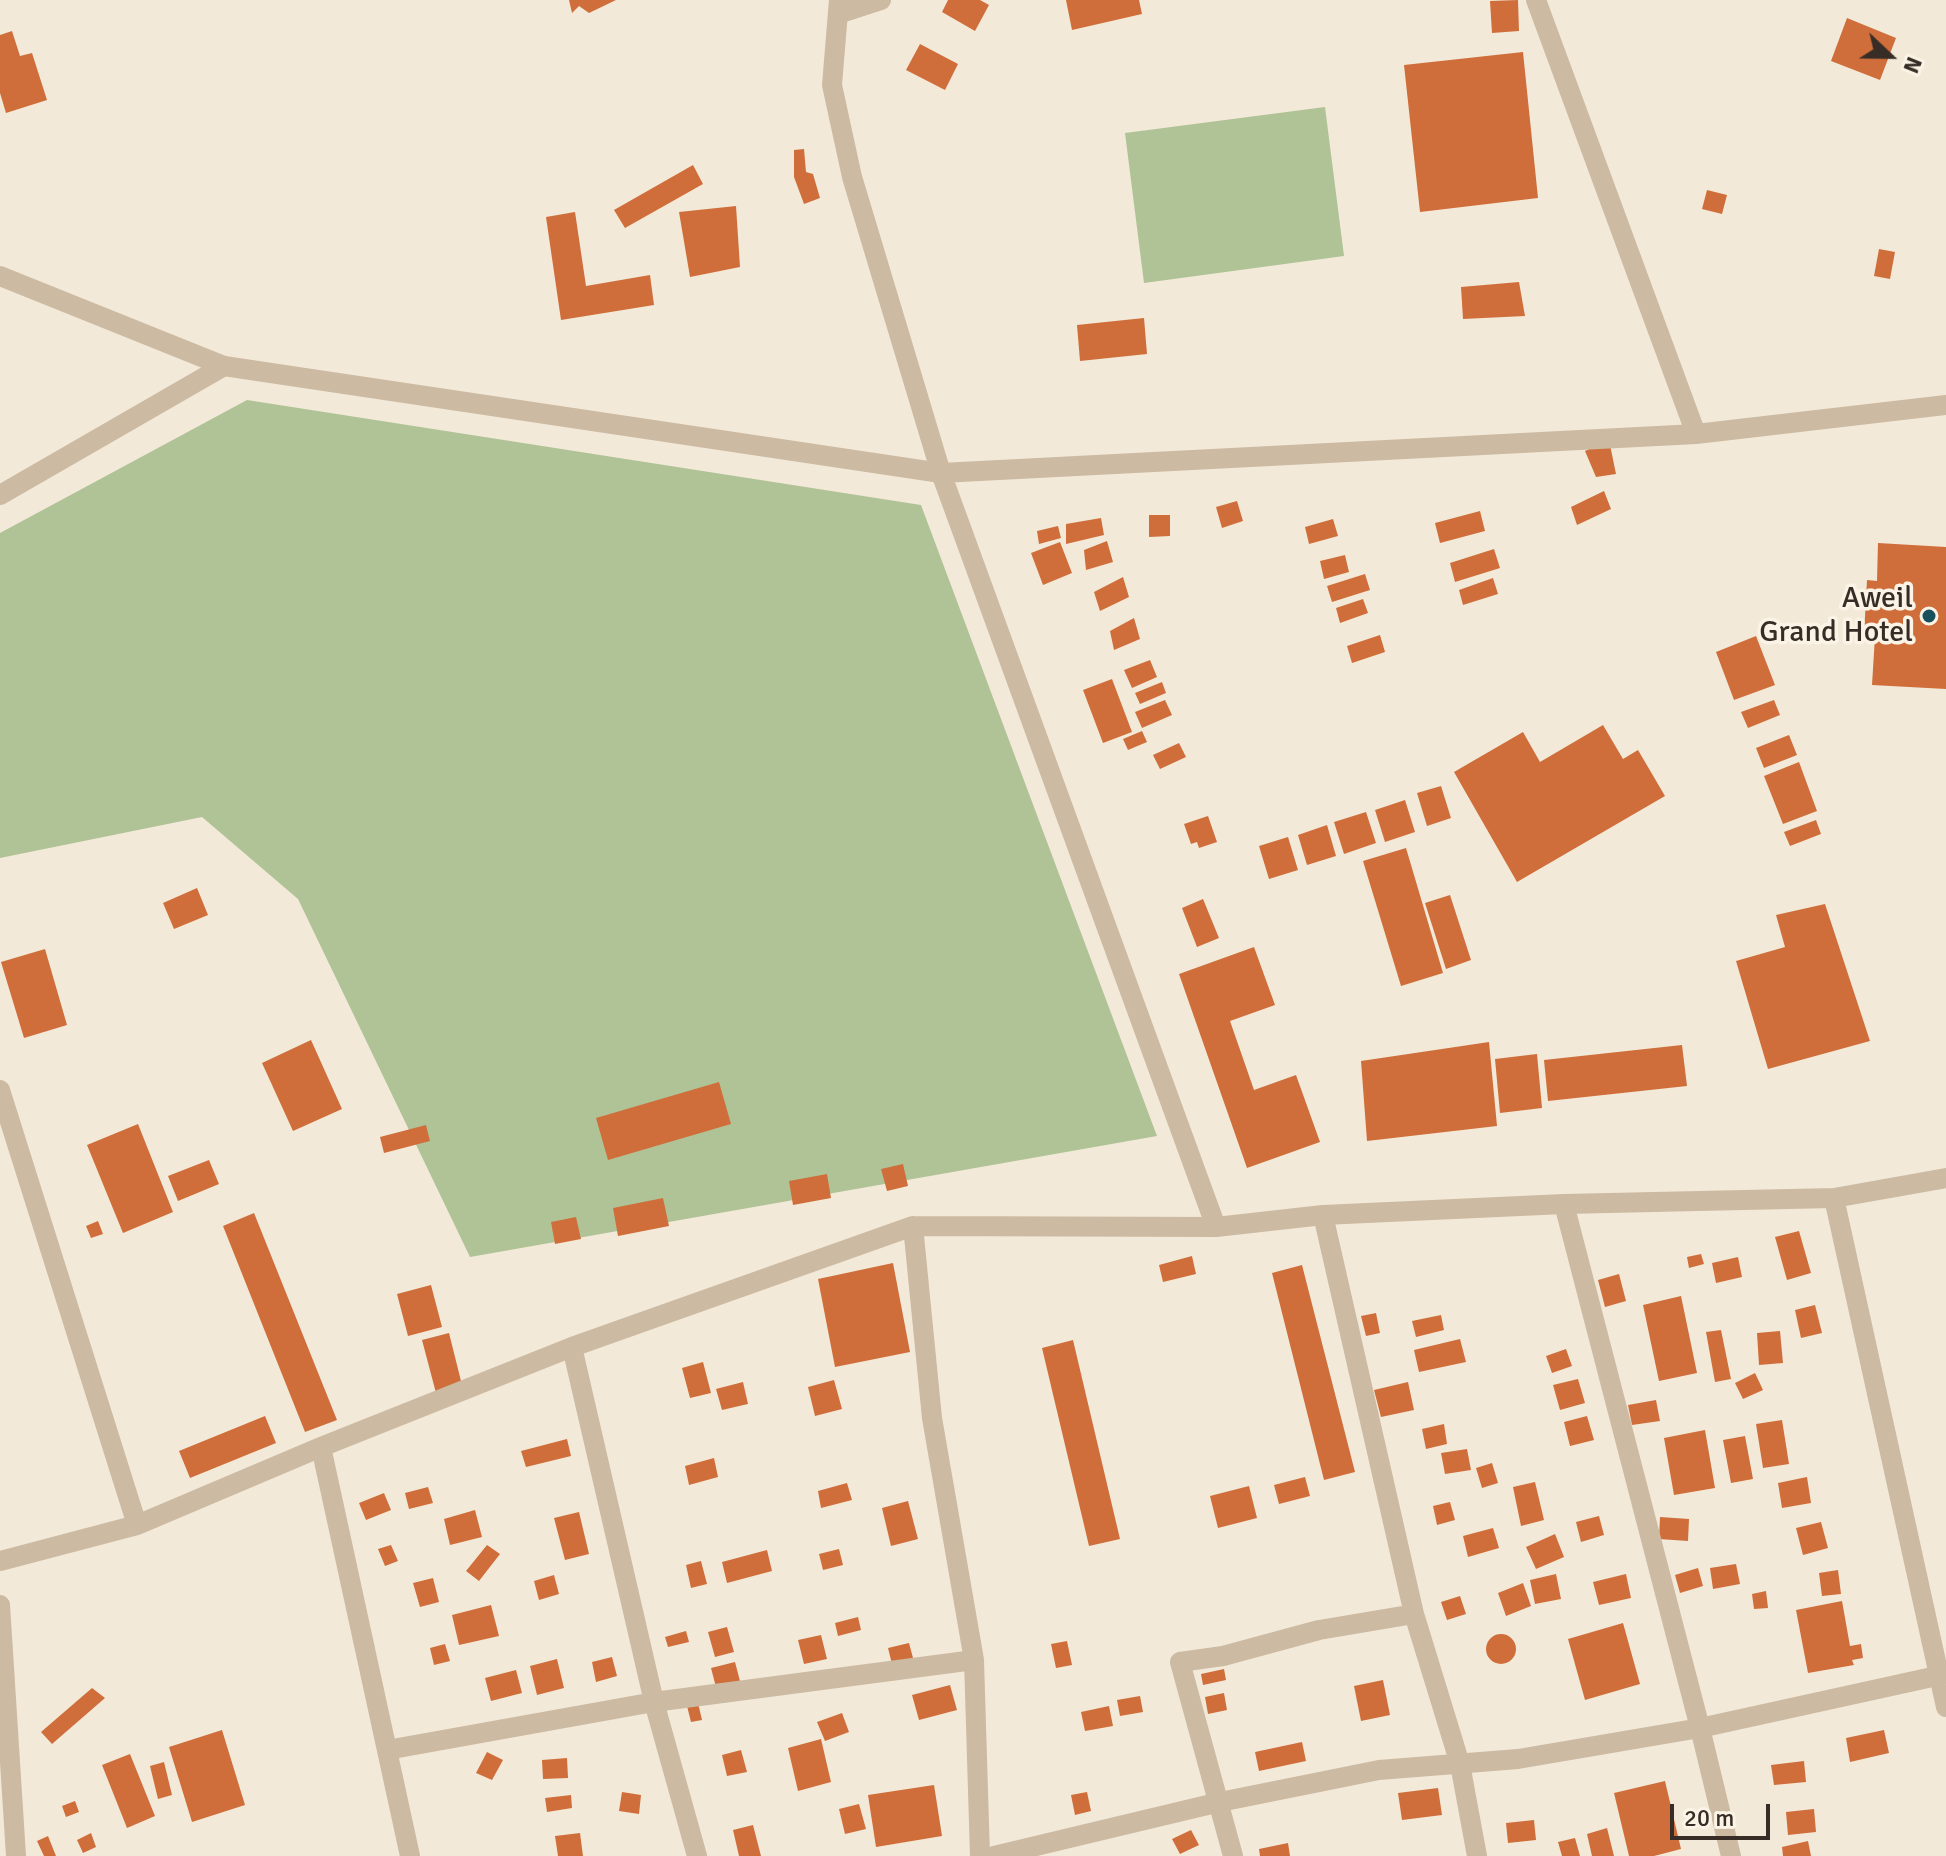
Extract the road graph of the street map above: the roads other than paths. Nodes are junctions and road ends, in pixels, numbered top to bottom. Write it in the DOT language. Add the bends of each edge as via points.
graph roads {
  1 [pos="881,0"];
  2 [pos="1536,0"];
  3 [pos="838,7"];
  4 [pos="0,276"];
  5 [pos="224,366"];
  6 [pos="1946,405"];
  7 [pos="1696,434"];
  8 [pos="941,473"];
  9 [pos="0,495"];
  10 [pos="0,1090"];
  11 [pos="1946,1178"];
  12 [pos="1834,1198"];
  13 [pos="1564,1204"];
  14 [pos="1323,1215"];
  15 [pos="913,1226"];
  16 [pos="1216,1227"];
  17 [pos="572,1347"];
  18 [pos="321,1447"];
  19 [pos="137,1525"];
  20 [pos="0,1561"];
  21 [pos="0,1605"];
  22 [pos="1414,1614"];
  23 [pos="974,1660"];
  24 [pos="1943,1675"];
  25 [pos="654,1702"];
  26 [pos="1946,1707"];
  27 [pos="1700,1728"];
  28 [pos="387,1750"];
  29 [pos="1460,1764"];
  30 [pos="1220,1802"];
  31 [pos="16,1856"];
  32 [pos="410,1856"];
  33 [pos="697,1856"];
  34 [pos="980,1856"];
  35 [pos="994,1856"];
  36 [pos="1233,1856"];
  37 [pos="1477,1856"];
  38 [pos="1731,1856"];
  1 -- 3 [label="street"];
  2 -- 7 [label="street"];
  3 -- 8 [label="street" via="832,85 852,177"];
  4 -- 5 [label="street"];
  5 -- 8 [label="street"];
  5 -- 9 [label="street"];
  6 -- 7 [label="street"];
  7 -- 8 [label="street"];
  8 -- 16 [label="street"];
  10 -- 19 [label="street"];
  11 -- 12 [label="street"];
  12 -- 13 [label="street"];
  12 -- 24 [label="street"];
  13 -- 14 [label="street"];
  13 -- 27 [label="street"];
  14 -- 16 [label="street"];
  14 -- 22 [label="street"];
  15 -- 16 [label="street"];
  15 -- 17 [label="street"];
  15 -- 23 [label="street" via="932,1418"];
  17 -- 18 [label="street"];
  17 -- 25 [label="street"];
  18 -- 19 [label="street"];
  18 -- 28 [label="street"];
  19 -- 20 [label="street"];
  21 -- 31 [label="street"];
  22 -- 29 [label="street"];
  22 -- 30 [label="street" via="1180,1662"];
  23 -- 25 [label="street"];
  23 -- 34 [label="street"];
  24 -- 26 [label="street"];
  24 -- 27 [label="street"];
  25 -- 28 [label="street"];
  25 -- 33 [label="street"];
  27 -- 29 [label="street"];
  27 -- 38 [label="street"];
  28 -- 32 [label="street"];
  29 -- 30 [label="street" via="1379,1770"];
  29 -- 37 [label="street"];
  30 -- 35 [label="street"];
  30 -- 36 [label="street"];
}
